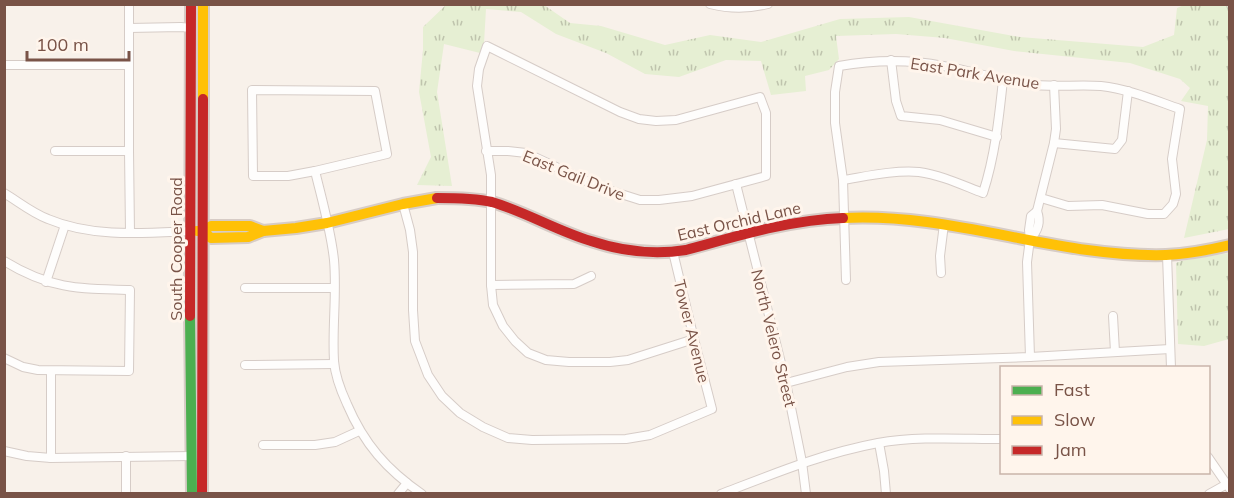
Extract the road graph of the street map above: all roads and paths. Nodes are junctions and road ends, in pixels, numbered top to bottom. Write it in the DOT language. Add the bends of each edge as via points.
graph roads {
  1 [pos="129,4"];
  2 [pos="191,4"];
  3 [pos="203,4"];
  4 [pos="710,4"];
  5 [pos="768,4"];
  6 [pos="729,6"];
  7 [pos="129,28"];
  8 [pos="191,28"];
  9 [pos="204,28"];
  10 [pos="891,60"];
  11 [pos="129,65"];
  12 [pos="4,66"];
  13 [pos="1004,80"];
  14 [pos="1054,85"];
  15 [pos="1128,92"];
  16 [pos="997,137"];
  17 [pos="1054,143"];
  18 [pos="55,151"];
  19 [pos="129,151"];
  20 [pos="486,151"];
  21 [pos="315,171"];
  22 [pos="843,180"];
  23 [pos="736,184"];
  24 [pos="4,193"];
  25 [pos="1041,198"];
  26 [pos="490,202"];
  27 [pos="403,204"];
  28 [pos="844,218"];
  29 [pos="327,223"];
  30 [pos="944,224"];
  31 [pos="64,225"];
  32 [pos="197,231"];
  33 [pos="130,232"];
  34 [pos="749,234"];
  35 [pos="1030,240"];
  36 [pos="1230,245"];
  37 [pos="673,252"];
  38 [pos="1167,255"];
  39 [pos="4,261"];
  40 [pos="941,273"];
  41 [pos="591,276"];
  42 [pos="846,280"];
  43 [pos="46,282"];
  44 [pos="491,285"];
  45 [pos="245,288"];
  46 [pos="334,288"];
  47 [pos="1113,316"];
  48 [pos="694,339"];
  49 [pos="1170,349"];
  50 [pos="1115,352"];
  51 [pos="1030,357"];
  52 [pos="4,358"];
  53 [pos="334,364"];
  54 [pos="245,365"];
  55 [pos="1171,366"];
  56 [pos="51,371"];
  57 [pos="786,383"];
  58 [pos="359,430"];
  59 [pos="1000,439"];
  60 [pos="879,443"];
  61 [pos="263,445"];
  62 [pos="4,451"];
  63 [pos="126,456"];
  64 [pos="197,456"];
  65 [pos="51,458"];
  66 [pos="1210,459"];
  67 [pos="802,462"];
  68 [pos="407,483"];
  69 [pos="1228,487"];
  70 [pos="126,494"];
  71 [pos="192,494"];
  72 [pos="202,494"];
  73 [pos="398,494"];
  74 [pos="423,494"];
  75 [pos="721,494"];
  76 [pos="806,494"];
  77 [pos="886,494"];
  78 [pos="1209,494"];
  1 -- 7 [label="street"];
  2 -- 8 [label="street, South Cooper Road"];
  3 -- 9 [label="street, South Cooper Road"];
  4 -- 6 [label="street"];
  5 -- 6 [label="street" via="749,8"];
  7 -- 8 [label="street"];
  7 -- 11 [label="street"];
  8 -- 9 [label="street"];
  8 -- 32 [label="street, South Cooper Road"];
  9 -- 32 [label="street, South Cooper Road"];
  10 -- 13 [label="street, East Park Avenue" via="942,65"];
  10 -- 16 [label="street" via="901,116 940,120"];
  10 -- 22 [label="street, East Park Avenue" via="839,66 836,123"];
  11 -- 12 [label="street"];
  11 -- 19 [label="street"];
  13 -- 14 [label="street, East Park Avenue"];
  13 -- 16 [label="street"];
  14 -- 15 [label="street, East Park Avenue" via="1102,86"];
  14 -- 17 [label="street"];
  15 -- 17 [label="street" via="1122,141 1115,149"];
  15 -- 25 [label="street, East Park Avenue" via="1180,109 1172,159 1176,194 1173,204 1164,214 1148,214 1102,205 1068,206"];
  16 -- 22 [label="street" via="983,193 920,172"];
  17 -- 25 [label="street"];
  18 -- 19 [label="street"];
  19 -- 33 [label="street"];
  20 -- 23 [label="street, East Gail Drive" via="526,153 599,187 640,200 692,196"];
  20 -- 23 [label="street, East Gail Drive" via="477,86 487,46 639,119 676,120 760,97 766,113 766,176"];
  20 -- 26 [label="street"];
  21 -- 21 [label="street" via="253,176 252,90 375,91 387,154"];
  21 -- 29 [label="street"];
  22 -- 28 [label="street"];
  23 -- 34 [label="street, North Velero Street"];
  24 -- 31 [label="street" via="32,212"];
  25 -- 35 [label="street" via="1031,216"];
  26 -- 27 [label="street, East Orchid Lane" via="438,198"];
  26 -- 37 [label="street, East Orchid Lane" via="589,241 647,252"];
  26 -- 44 [label="street"];
  27 -- 29 [label="street, East Orchid Lane"];
  27 -- 48 [label="street, Tower Avenue" via="413,252 415,341 428,375 442,396 483,427 508,438 544,440 650,435 712,409"];
  28 -- 30 [label="street, East Orchid Lane" via="896,218"];
  28 -- 34 [label="street, East Orchid Lane" via="815,219"];
  28 -- 42 [label="street"];
  29 -- 32 [label="street, East Orchid Lane" via="263,231 250,226 211,226"];
  29 -- 46 [label="street"];
  30 -- 35 [label="street, East Orchid Lane"];
  30 -- 40 [label="street"];
  31 -- 33 [label="street" via="97,232"];
  31 -- 43 [label="street"];
  32 -- 33 [label="street"];
  32 -- 64 [label="street, South Cooper Road"];
  34 -- 37 [label="street, East Orchid Lane"];
  34 -- 57 [label="street, North Velero Street"];
  35 -- 38 [label="street, East Orchid Lane" via="1109,253"];
  35 -- 51 [label="street"];
  36 -- 38 [label="street, East Orchid Lane"];
  37 -- 48 [label="street, Tower Avenue"];
  38 -- 49 [label="street"];
  39 -- 43 [label="street"];
  41 -- 44 [label="street" via="574,284"];
  43 -- 56 [label="street" via="84,290 129,290 129,371"];
  44 -- 48 [label="street" via="493,305 503,326 528,352 546,360 627,360"];
  45 -- 46 [label="street"];
  46 -- 53 [label="street"];
  47 -- 50 [label="street"];
  49 -- 50 [label="street"];
  49 -- 55 [label="street"];
  50 -- 51 [label="street"];
  51 -- 57 [label="street" via="879,362"];
  52 -- 56 [label="street" via="23,367"];
  53 -- 54 [label="street"];
  53 -- 58 [label="street"];
  56 -- 65 [label="street"];
  57 -- 67 [label="street, North Velero Street"];
  58 -- 61 [label="street" via="335,442"];
  58 -- 68 [label="street" via="389,468"];
  59 -- 60 [label="street"];
  60 -- 67 [label="street"];
  60 -- 77 [label="street"];
  62 -- 65 [label="street"];
  63 -- 64 [label="street"];
  63 -- 65 [label="street"];
  63 -- 70 [label="street"];
  64 -- 71 [label="street, South Cooper Road"];
  64 -- 72 [label="street, South Cooper Road"];
  66 -- 69 [label="street"];
  67 -- 75 [label="street"];
  67 -- 76 [label="street, North Velero Street"];
  68 -- 73 [label="street"];
  68 -- 74 [label="street"];
  69 -- 78 [label="street"];
}
